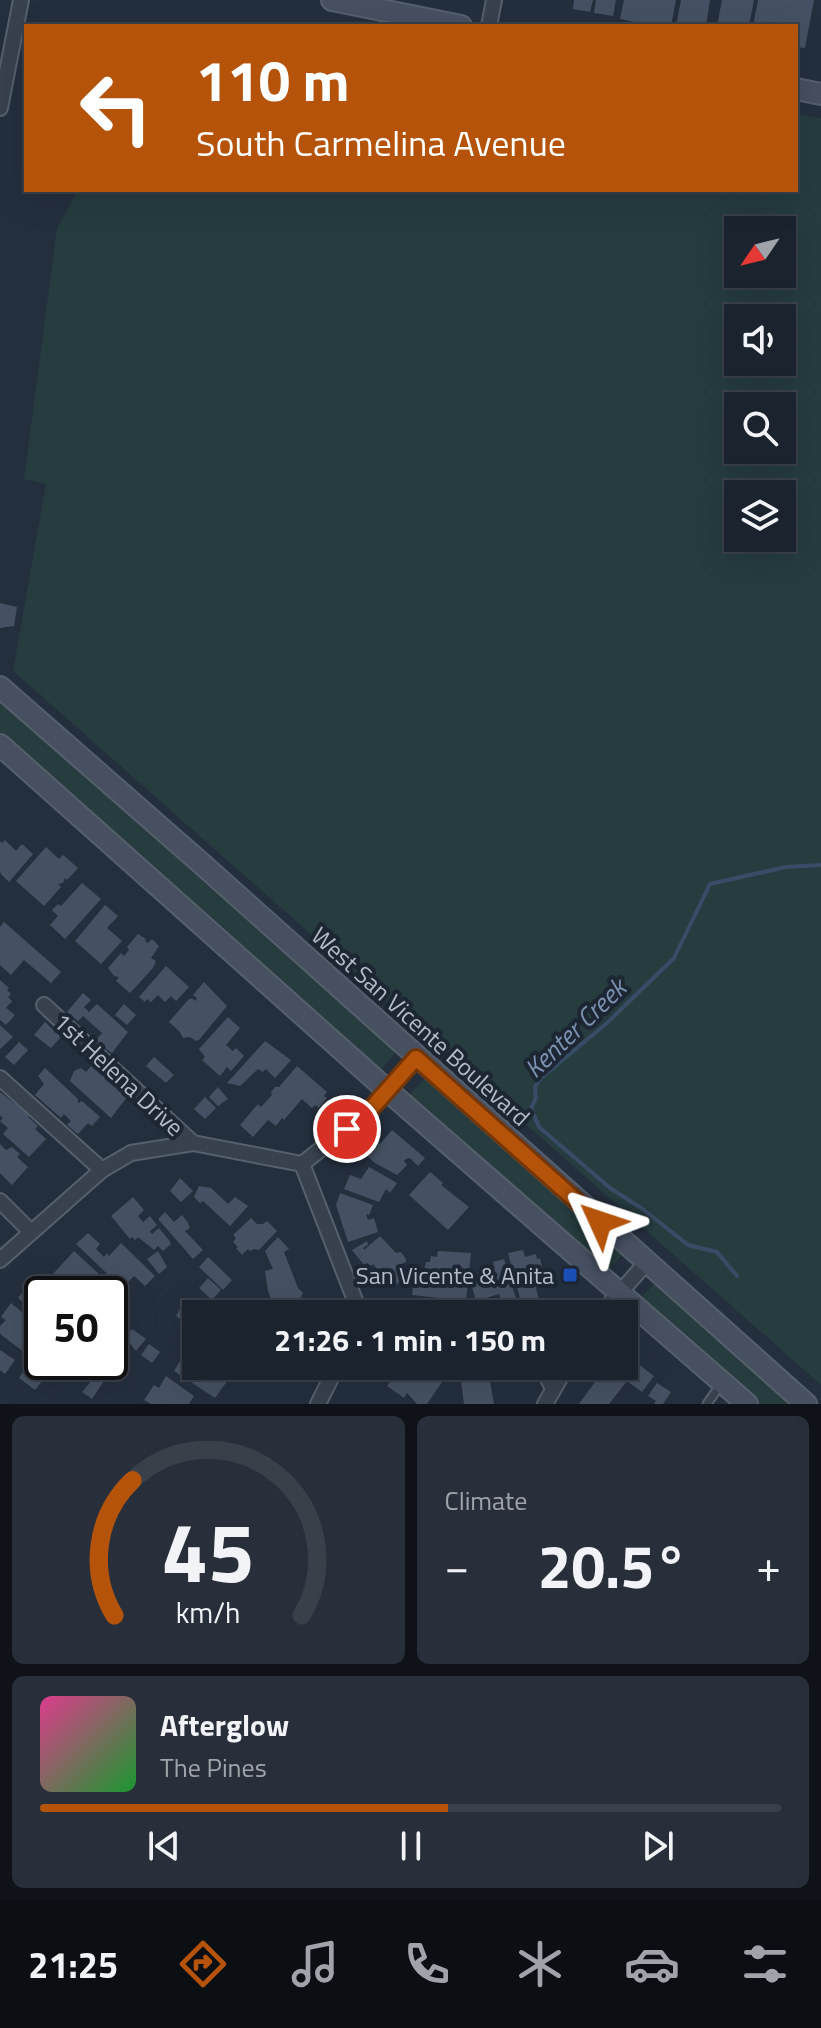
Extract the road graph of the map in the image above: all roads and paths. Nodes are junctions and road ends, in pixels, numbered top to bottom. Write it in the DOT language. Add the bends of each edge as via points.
graph roads {
  1 [pos="21,0"];
  2 [pos="332,0"];
  3 [pos="494,0"];
  4 [pos="451,24"];
  5 [pos="489,24"];
  6 [pos="798,89"];
  7 [pos="821,94"];
  8 [pos="0,108"];
  9 [pos="0,687"];
  10 [pos="0,745"];
  11 [pos="44,1005"];
  12 [pos="416,1058"];
  13 [pos="0,1078"];
  14 [pos="387,1090"];
  15 [pos="193,1143"];
  16 [pos="302,1164"];
  17 [pos="102,1170"];
  18 [pos="0,1201"];
  19 [pos="30,1231"];
  20 [pos="0,1260"];
  21 [pos="646,1263"];
  22 [pos="621,1292"];
  23 [pos="353,1300"];
  24 [pos="614,1300"];
  25 [pos="330,1380"];
  26 [pos="549,1380"];
  27 [pos="558,1380"];
  28 [pos="722,1382"];
  29 [pos="553,1389"];
  30 [pos="318,1404"];
  31 [pos="545,1404"];
  32 [pos="707,1404"];
  33 [pos="747,1404"];
  34 [pos="806,1404"];
  1 -- 8 [label="street"];
  2 -- 4 [label="main road"];
  3 -- 5 [label="street"];
  6 -- 7 [label="main road"];
  9 -- 12 [label="main road, West San Vicente Boulevard"];
  10 -- 14 [label="main road"];
  11 -- 15 [label="street, 1st Helena Drive"];
  12 -- 14 [label="street"];
  12 -- 21 [label="main road, West San Vicente Boulevard"];
  13 -- 17 [label="street"];
  14 -- 16 [label="street" via="369,1111"];
  14 -- 22 [label="main road"];
  15 -- 16 [label="street"];
  15 -- 17 [label="street" via="131,1153"];
  16 -- 23 [label="street"];
  17 -- 19 [label="street"];
  18 -- 19 [label="street"];
  19 -- 20 [label="street"];
  21 -- 22 [label="street"];
  21 -- 34 [label="main road, West San Vicente Boulevard"];
  22 -- 24 [label="street"];
  22 -- 28 [label="main road"];
  25 -- 30 [label="street"];
  26 -- 29 [label="street"];
  27 -- 29 [label="street"];
  28 -- 32 [label="lane"];
  28 -- 33 [label="main road"];
  29 -- 31 [label="street"];
}
